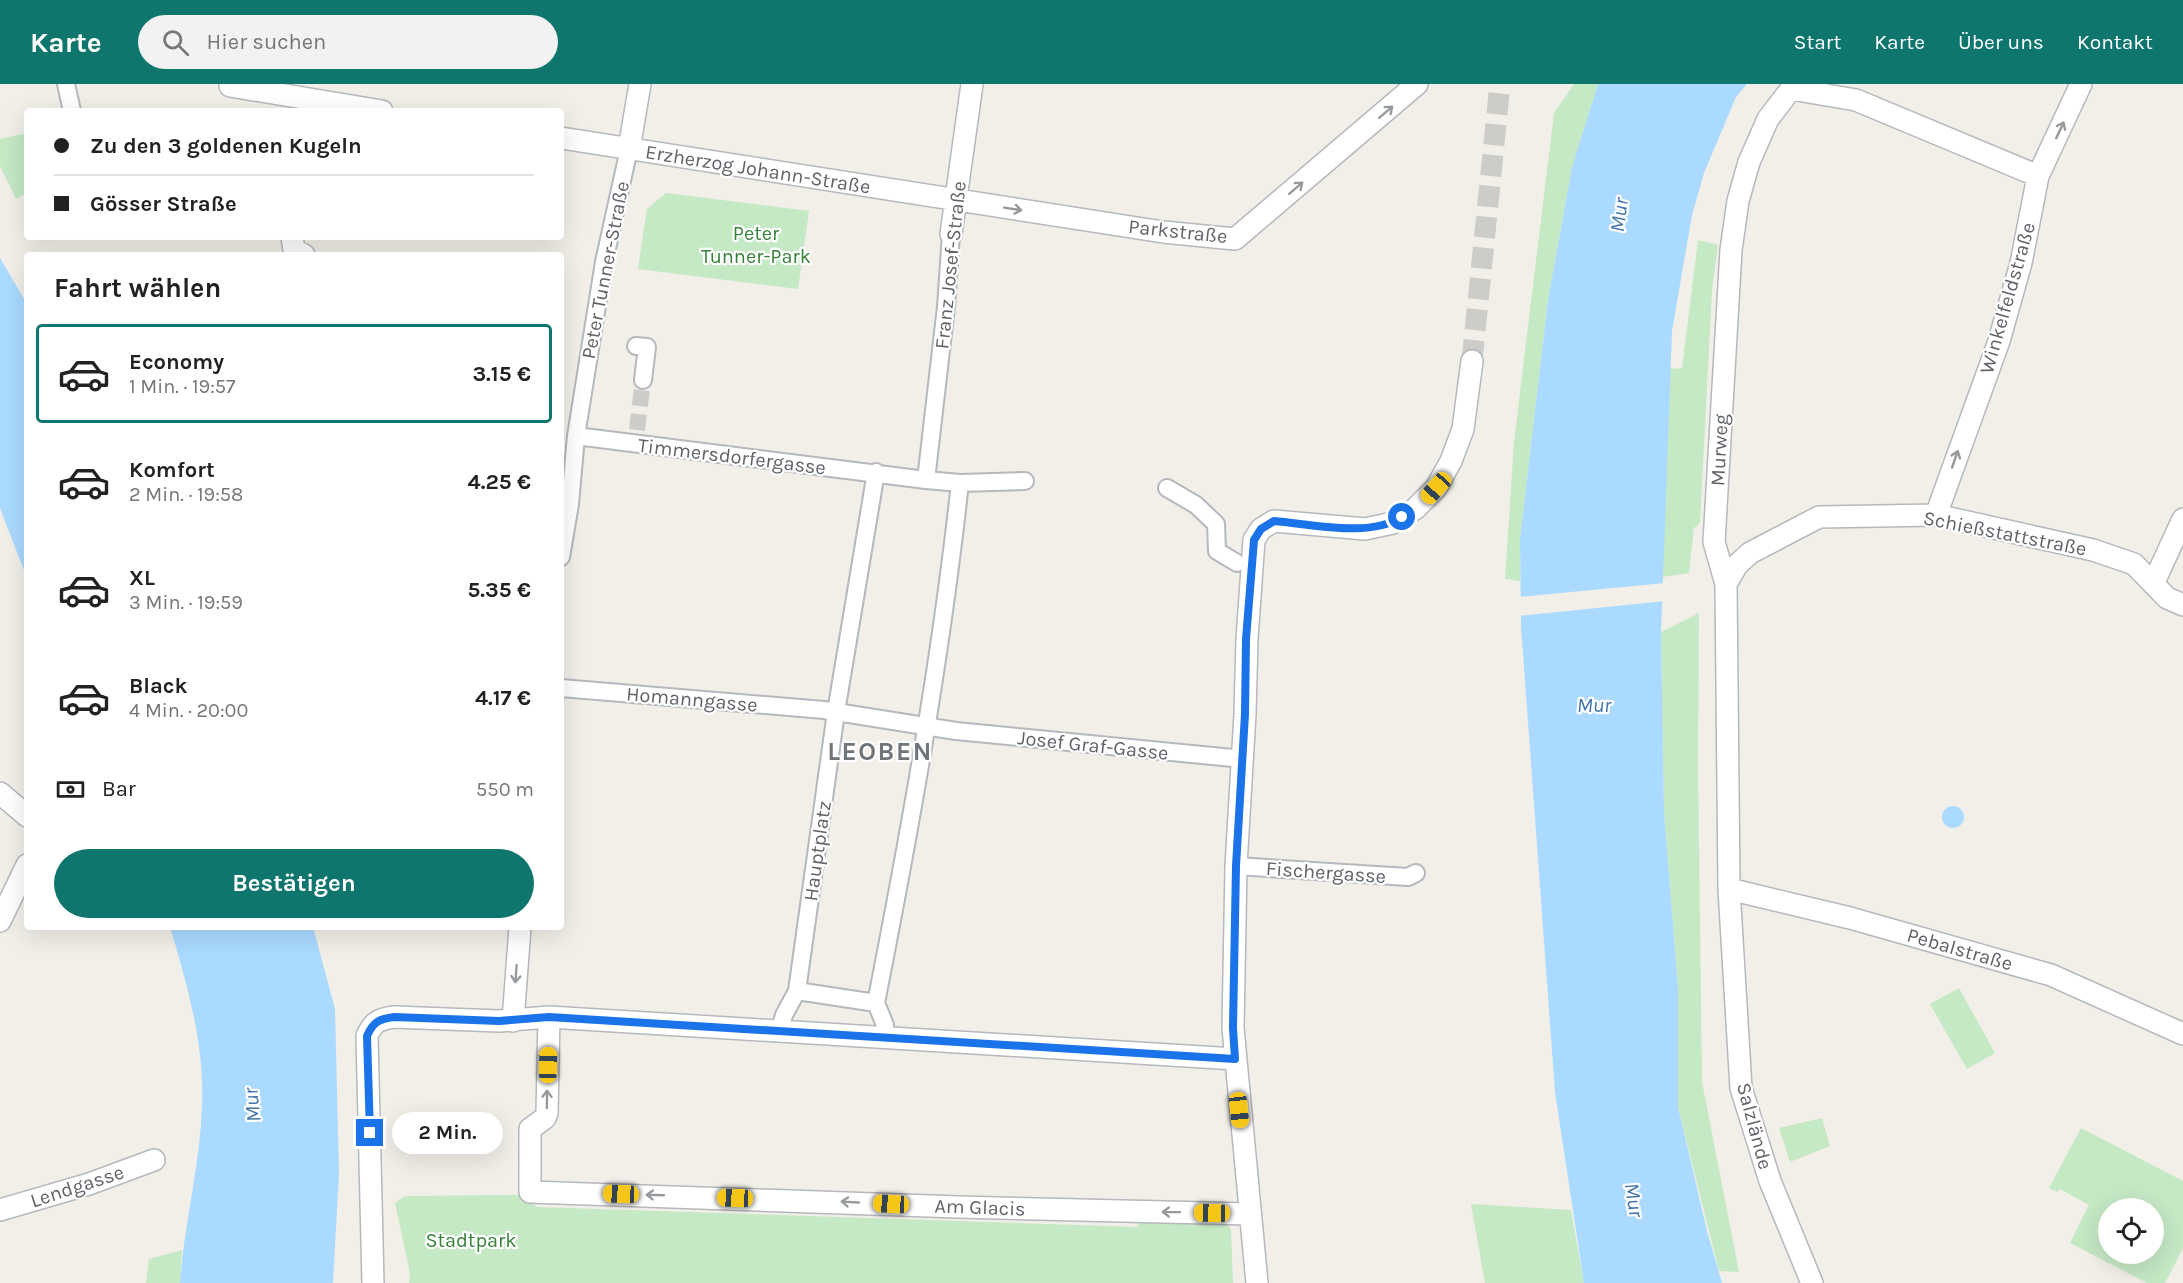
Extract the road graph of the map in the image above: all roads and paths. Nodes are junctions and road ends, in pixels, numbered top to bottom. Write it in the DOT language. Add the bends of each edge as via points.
graph roads {
  1 [pos="66,84"];
  2 [pos="640,84"];
  3 [pos="972,84"];
  4 [pos="1417,84"];
  5 [pos="2081,84"];
  6 [pos="230,85"];
  7 [pos="1863,92"];
  8 [pos="290,104"];
  9 [pos="71,108"];
  10 [pos="343,108"];
  11 [pos="564,138"];
  12 [pos="629,149"];
  13 [pos="2038,176"];
  14 [pos="956,199"];
  15 [pos="951,234"];
  16 [pos="636,346"];
  17 [pos="1472,361"];
  18 [pos="643,380"];
  19 [pos="576,428"];
  20 [pos="873,472"];
  21 [pos="926,480"];
  22 [pos="1025,481"];
  23 [pos="960,483"];
  24 [pos="1167,488"];
  25 [pos="567,498"];
  26 [pos="1936,515"];
  27 [pos="2183,519"];
  28 [pos="564,528"];
  29 [pos="1237,563"];
  30 [pos="2154,582"];
  31 [pos="1726,584"];
  32 [pos="2183,605"];
  33 [pos="564,688"];
  34 [pos="830,711"];
  35 [pos="927,726"];
  36 [pos="1243,759"];
  37 [pos="0,793"];
  38 [pos="24,813"];
  39 [pos="1236,866"];
  40 [pos="24,871"];
  41 [pos="1416,873"];
  42 [pos="1730,889"];
  43 [pos="0,921"];
  44 [pos="520,930"];
  45 [pos="797,991"];
  46 [pos="876,1003"];
  47 [pos="549,1017"];
  48 [pos="513,1021"];
  49 [pos="779,1032"];
  50 [pos="2183,1034"];
  51 [pos="884,1038"];
  52 [pos="1235,1059"];
  53 [pos="154,1160"];
  54 [pos="0,1210"];
  55 [pos="1250,1214"];
  56 [pos="373,1283"];
  57 [pos="1257,1283"];
  58 [pos="1812,1283"];
  1 -- 9 [label="street"];
  2 -- 12 [label="street, Peter Tunner-Straße"];
  3 -- 14 [label="street, Franz Josef-Straße"];
  14 -- 4 [label="street, Parkstraße, one-way" via="1163,232 1235,239"];
  13 -- 5 [label="street, Winkelfeldstraße, one-way"];
  6 -- 8 [label="street"];
  7 -- 13 [label="street, Murweg"];
  7 -- 31 [label="street, Murweg" via="1791,89 1768,119 1749,162 1738,201 1731,250 1714,542"];
  8 -- 10 [label="street"];
  11 -- 12 [label="street, Erzherzog Johann-Straße"];
  12 -- 14 [label="street, Erzherzog Johann-Straße"];
  12 -- 19 [label="street, Peter Tunner-Straße" via="604,262"];
  26 -- 13 [label="street, Winkelfeldstraße, one-way" via="1999,341 2021,263"];
  14 -- 15 [label="street, Franz Josef-Straße"];
  15 -- 21 [label="street, Franz Josef-Straße"];
  16 -- 18 [label="street" via="647,347"];
  17 -- 36 [label="street" via="1463,429 1444,475 1427,498 1393,522 1365,529 1274,521 1261,529 1254,540 1246,639"];
  19 -- 20 [label="street, Timmersdorfergasse" via="596,440 636,437"];
  19 -- 25 [label="street, Peter Tunner-Straße"];
  20 -- 21 [label="street"];
  20 -- 34 [label="street, Hauptplatz"];
  21 -- 23 [label="street"];
  22 -- 23 [label="street"];
  23 -- 35 [label="street"];
  24 -- 29 [label="street" via="1196,505 1216,524 1217,551"];
  25 -- 28 [label="street, Peter Tunner-Straße"];
  26 -- 30 [label="street, Schießstattstraße" via="2093,550 2134,564"];
  26 -- 31 [label="street, Schießstattstraße" via="1819,517 1750,553"];
  27 -- 30 [label="street"];
  30 -- 32 [label="street, Schießstattstraße" via="2167,598"];
  31 -- 42 [label="street, Murweg"];
  33 -- 34 [label="street, Homanngasse"];
  34 -- 35 [label="street"];
  34 -- 45 [label="street, Hauptplatz"];
  35 -- 36 [label="street, Josef Graf-Gasse"];
  35 -- 46 [label="street"];
  36 -- 39 [label="street"];
  37 -- 38 [label="street"];
  39 -- 41 [label="street, Fischergasse" via="1408,877"];
  39 -- 52 [label="street"];
  40 -- 43 [label="street"];
  42 -- 50 [label="street, Pebalstraße" via="1850,918 2051,975"];
  42 -- 58 [label="street, Salzlände" via="1741,1088 1770,1180"];
  44 -- 48 [label="street, one-way"];
  45 -- 46 [label="street"];
  45 -- 49 [label="street, Hauptplatz"];
  46 -- 51 [label="street" via="885,1025"];
  47 -- 48 [label="street"];
  47 -- 49 [label="street"];
  55 -- 47 [label="street, Am Glacis, one-way" via="530,1192 530,1129 547,1113"];
  48 -- 56 [label="street" via="394,1017 372,1025 367,1036"];
  49 -- 51 [label="street"];
  51 -- 52 [label="street"];
  52 -- 55 [label="street"];
  53 -- 54 [label="street, Lendgasse"];
  55 -- 57 [label="street"];
}
